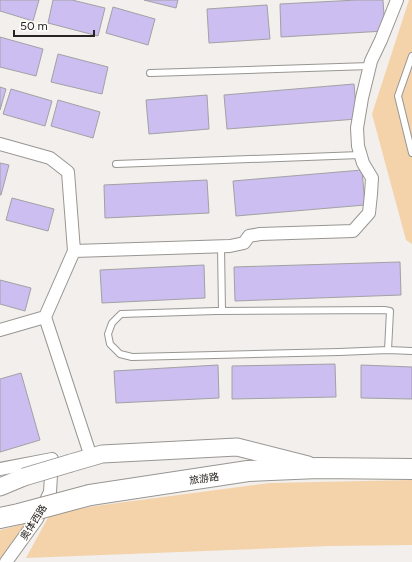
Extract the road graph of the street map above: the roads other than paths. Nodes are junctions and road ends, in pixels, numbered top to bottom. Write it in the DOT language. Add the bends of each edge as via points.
graph roads {
  1 [pos="397,0"];
  2 [pos="412,56"];
  3 [pos="370,66"];
  4 [pos="150,73"];
  5 [pos="0,144"];
  6 [pos="412,153"];
  7 [pos="360,154"];
  8 [pos="116,164"];
  9 [pos="221,246"];
  10 [pos="74,251"];
  11 [pos="222,312"];
  12 [pos="45,317"];
  13 [pos="0,330"];
  14 [pos="388,350"];
  15 [pos="412,351"];
  16 [pos="91,458"];
  17 [pos="318,468"];
  18 [pos="0,469"];
  19 [pos="412,469"];
  20 [pos="0,487"];
  21 [pos="9,516"];
  22 [pos="6,562"];
  1 -- 3 [label="street"];
  2 -- 6 [label="lane" via="398,96"];
  3 -- 4 [label="lane"];
  3 -- 7 [label="street" via="357,128"];
  5 -- 10 [label="street" via="50,158 68,172"];
  7 -- 8 [label="lane"];
  7 -- 9 [label="street" via="372,178 372,194 369,213 353,231 260,234 250,236 244,243"];
  9 -- 10 [label="street"];
  9 -- 11 [label="lane"];
  10 -- 12 [label="street"];
  11 -- 14 [label="lane" via="390,311"];
  11 -- 14 [label="lane" via="121,314 112,323 108,334 110,344 120,354 132,357"];
  12 -- 13 [label="street"];
  12 -- 16 [label="street"];
  14 -- 15 [label="lane"];
  16 -- 17 [label="street" via="102,454 237,447"];
  16 -- 20 [label="street, bridge" via="24,477"];
  17 -- 19 [label="main road, 旅游路"];
  17 -- 21 [label="main road, 旅游路, bridge" via="248,471 90,494"];
  18 -- 22 [label="street, 奥体西路" via="52,459 50,492 37,519"];
}
